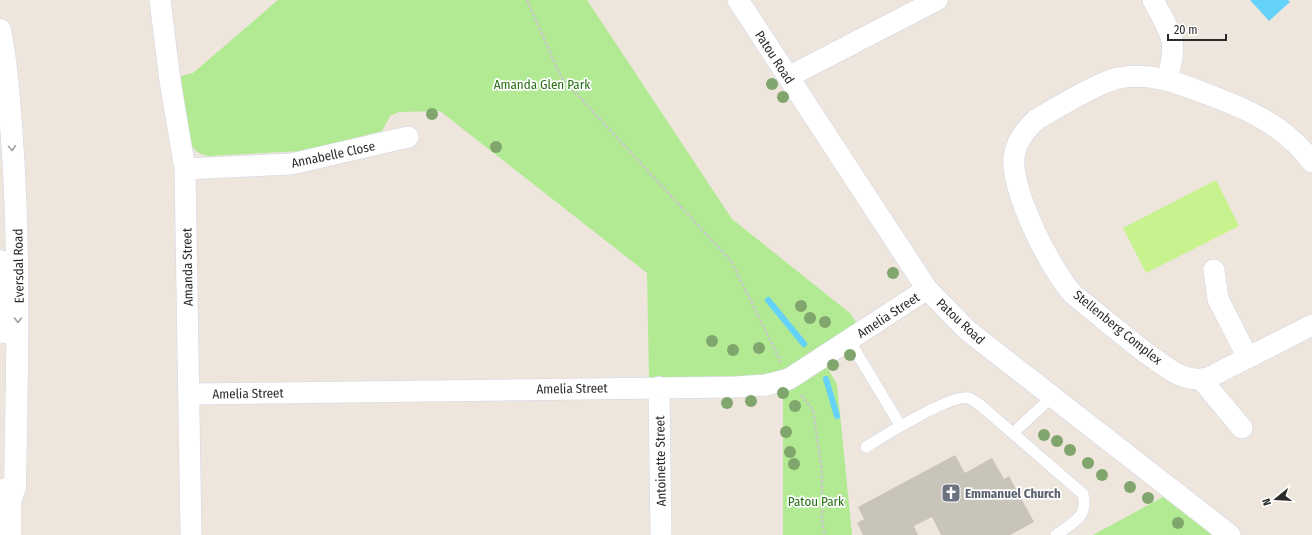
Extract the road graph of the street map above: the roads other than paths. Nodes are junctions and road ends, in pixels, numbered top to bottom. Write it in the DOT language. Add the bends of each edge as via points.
graph roads {
  1 [pos="160,0"];
  2 [pos="738,0"];
  3 [pos="937,0"];
  4 [pos="1153,0"];
  5 [pos="0,30"];
  6 [pos="788,77"];
  7 [pos="1167,79"];
  8 [pos="408,137"];
  9 [pos="1312,162"];
  10 [pos="185,169"];
  11 [pos="0,261"];
  12 [pos="1214,270"];
  13 [pos="927,289"];
  14 [pos="1312,325"];
  15 [pos="849,340"];
  16 [pos="1248,358"];
  17 [pos="1201,380"];
  18 [pos="659,387"];
  19 [pos="189,394"];
  20 [pos="1052,397"];
  21 [pos="900,425"];
  22 [pos="1242,428"];
  23 [pos="1013,433"];
  24 [pos="866,447"];
  25 [pos="10,502"];
  26 [pos="10,535"];
  27 [pos="191,535"];
  28 [pos="661,535"];
  29 [pos="1056,535"];
  30 [pos="1230,535"];
  1 -- 10 [label="street, Amanda Street"];
  2 -- 6 [label="street, Patou Road"];
  3 -- 6 [label="street"];
  4 -- 7 [label="street" via="1174,45 1174,58"];
  5 -- 25 [label="street, Eversdal Road, one-way" via="10,109 19,301 15,487"];
  6 -- 13 [label="street, Patou Road"];
  7 -- 9 [label="street, Stellenberg Complex" via="1263,118 1290,137"];
  7 -- 17 [label="street, Stellenberg Complex" via="1136,76 1109,81 1037,119 1018,143 1014,155 1014,168 1034,229 1055,270 1074,294 1137,346 1180,376"];
  8 -- 10 [label="street, Annabelle Close" via="291,164"];
  10 -- 19 [label="street, Amanda Street"];
  11 -- 25 [label="street, Eversdal Road" via="6,488"];
  12 -- 16 [label="street" via="1218,299"];
  13 -- 15 [label="street, Amelia Street"];
  13 -- 20 [label="street, Patou Road" via="967,330"];
  14 -- 16 [label="street"];
  15 -- 18 [label="street, Amelia Street" via="789,379 766,385"];
  15 -- 21 [label="lane"];
  16 -- 17 [label="street"];
  17 -- 22 [label="street"];
  18 -- 19 [label="street, Amelia Street"];
  18 -- 28 [label="street, Antoinette Street"];
  19 -- 27 [label="street, Amanda Street"];
  20 -- 23 [label="lane"];
  20 -- 30 [label="street, Patou Road"];
  21 -- 23 [label="lane" via="958,398 968,398 979,404"];
  21 -- 24 [label="lane"];
  23 -- 29 [label="lane" via="1083,494 1086,504 1083,514"];
  25 -- 26 [label="street, Eversdal Road"];
}
